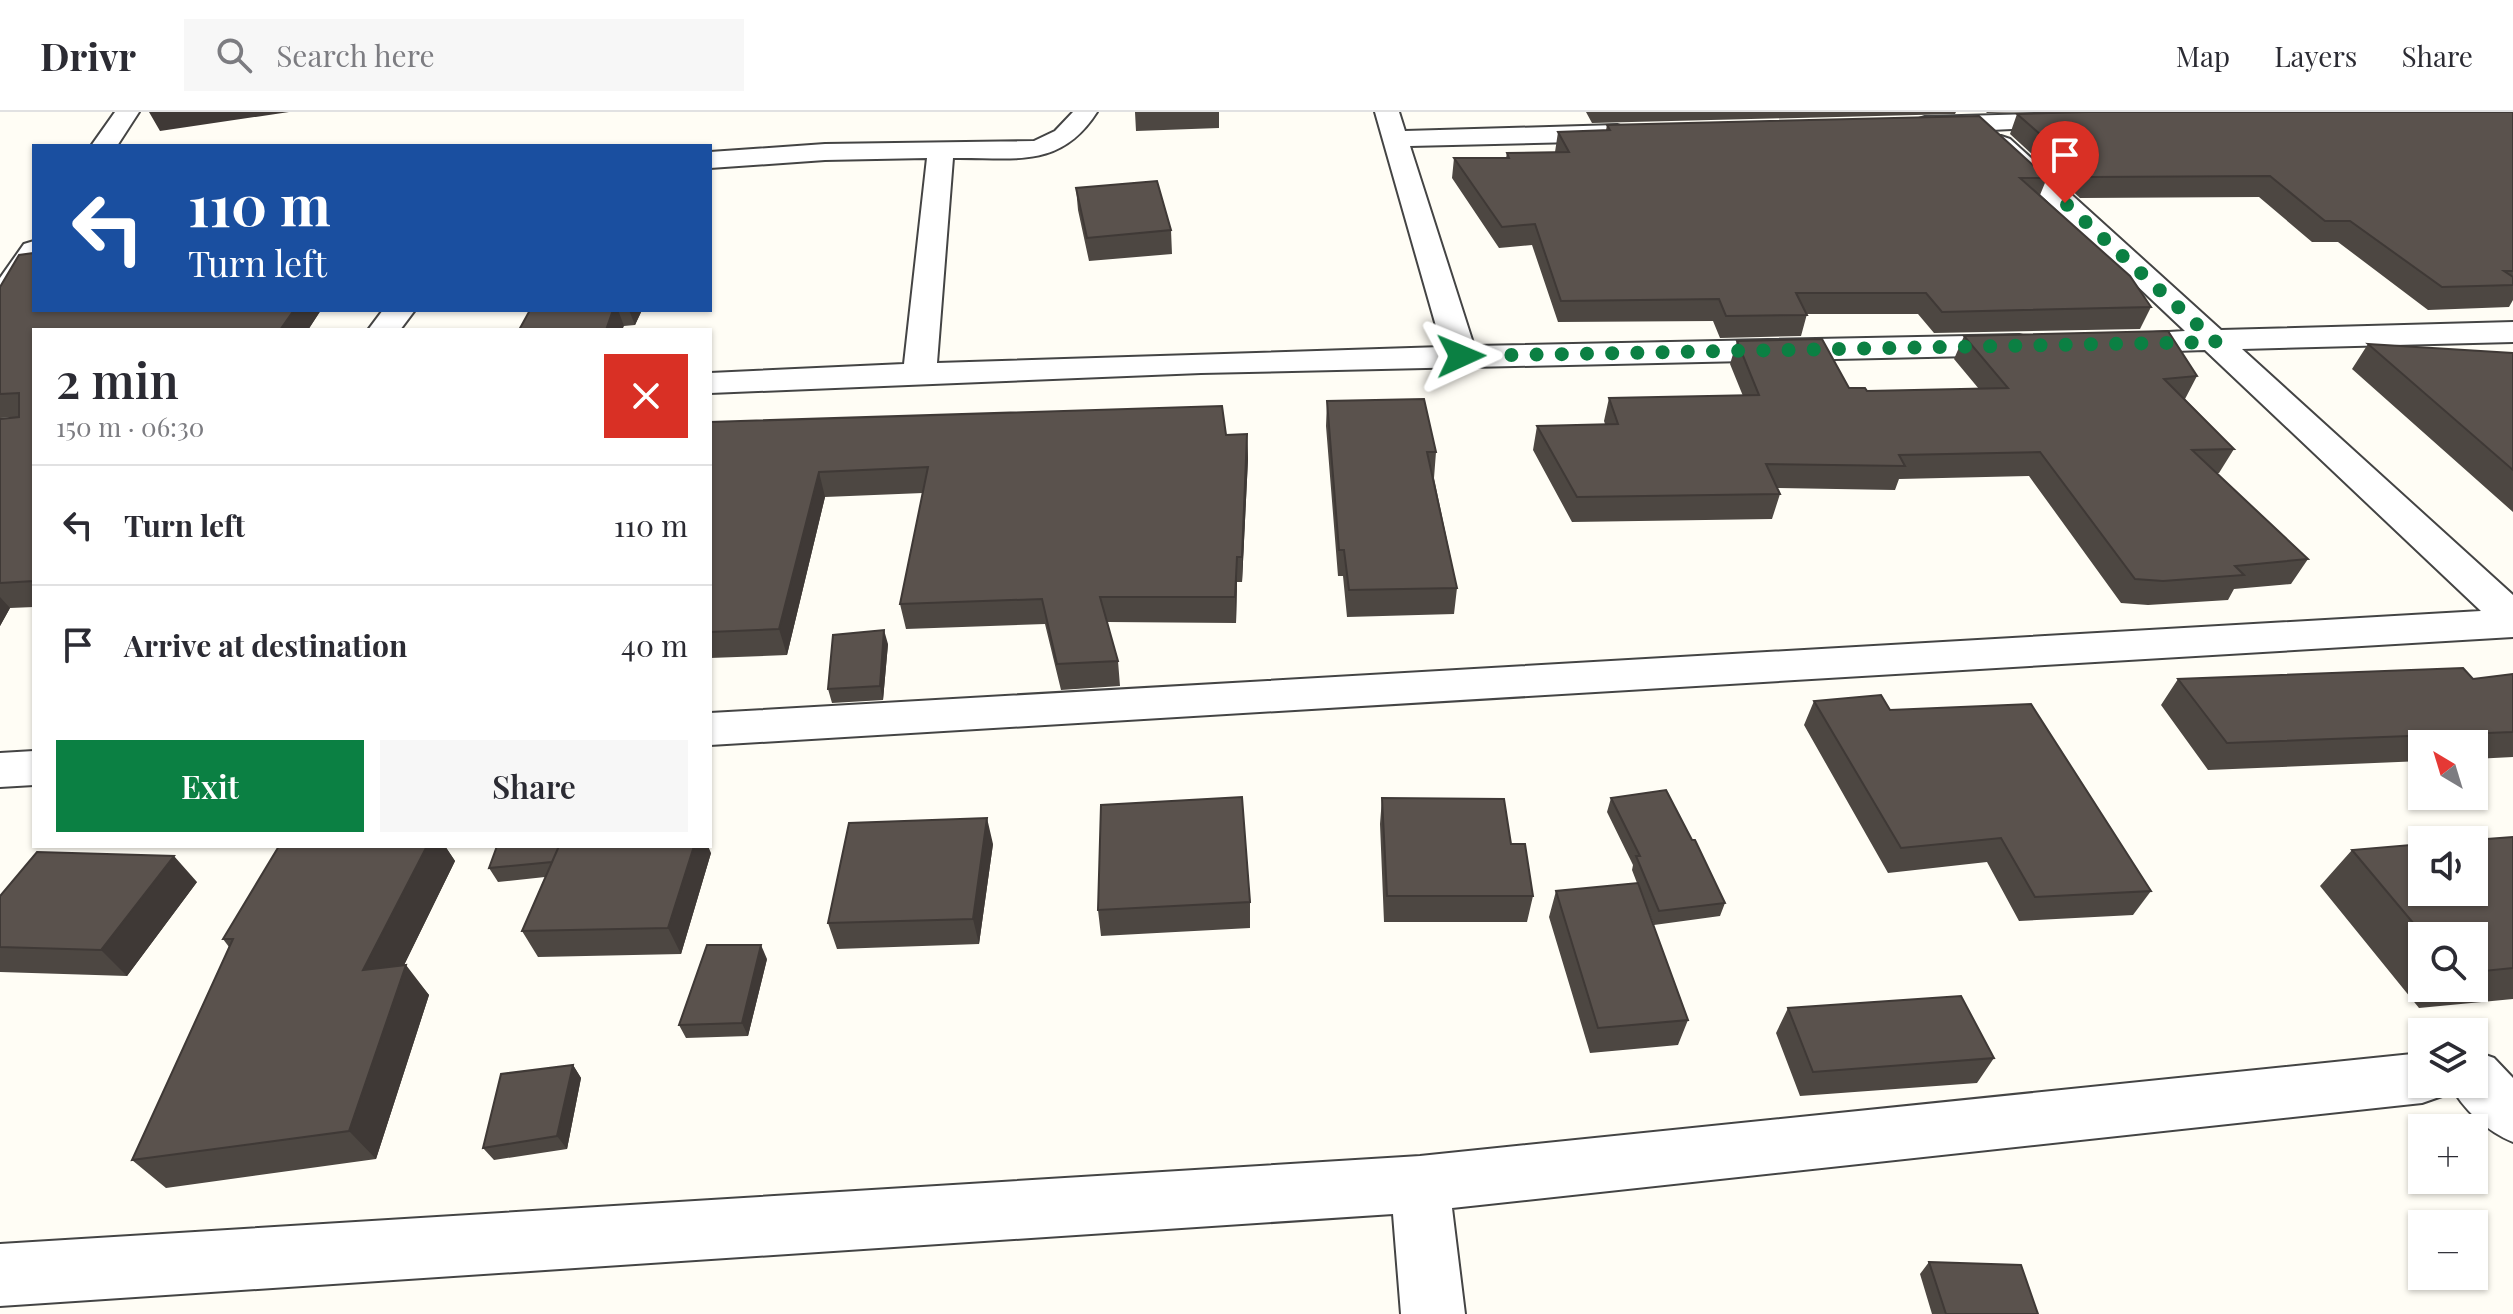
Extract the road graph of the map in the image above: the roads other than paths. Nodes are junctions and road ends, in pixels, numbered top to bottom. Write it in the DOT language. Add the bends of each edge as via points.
graph roads {
  1 [pos="127,112"];
  2 [pos="1085,112"];
  3 [pos="1973,118"];
  4 [pos="2104,120"];
  5 [pos="1391,125"];
  6 [pos="1900,125"];
  7 [pos="1647,132"];
  8 [pos="105,144"];
  9 [pos="941,150"];
  10 [pos="712,160"];
  11 [pos="32,253"];
  12 [pos="0,300"];
  13 [pos="2513,332"];
  14 [pos="2216,342"];
  15 [pos="2090,344"];
  16 [pos="2043,345"];
  17 [pos="1461,356"];
  18 [pos="920,372"];
  19 [pos="712,383"];
  20 [pos="2513,620"];
  21 [pos="712,729"];
  22 [pos="32,768"];
  23 [pos="0,770"];
  24 [pos="2513,1068"];
  25 [pos="2488,1072"];
  26 [pos="2408,1079"];
  27 [pos="2488,1089"];
  28 [pos="2513,1116"];
  29 [pos="1420,1184"];
  30 [pos="0,1275"];
  31 [pos="1433,1314"];
  1 -- 8 [label="street"];
  2 -- 9 [label="street" via="1059,143 1006,151"];
  3 -- 4 [label="street"];
  3 -- 6 [label="street"];
  3 -- 14 [label="street"];
  5 -- 7 [label="street"];
  5 -- 17 [label="street"];
  9 -- 10 [label="street"];
  9 -- 18 [label="street"];
  11 -- 12 [label="street"];
  13 -- 14 [label="street"];
  14 -- 15 [label="street"];
  14 -- 20 [label="street"];
  16 -- 17 [label="street"];
  17 -- 18 [label="street"];
  18 -- 19 [label="street"];
  20 -- 21 [label="street"];
  22 -- 23 [label="street"];
  24 -- 25 [label="street"];
  26 -- 29 [label="street"];
  27 -- 28 [label="street"];
  29 -- 30 [label="street"];
  29 -- 31 [label="street"];
}
